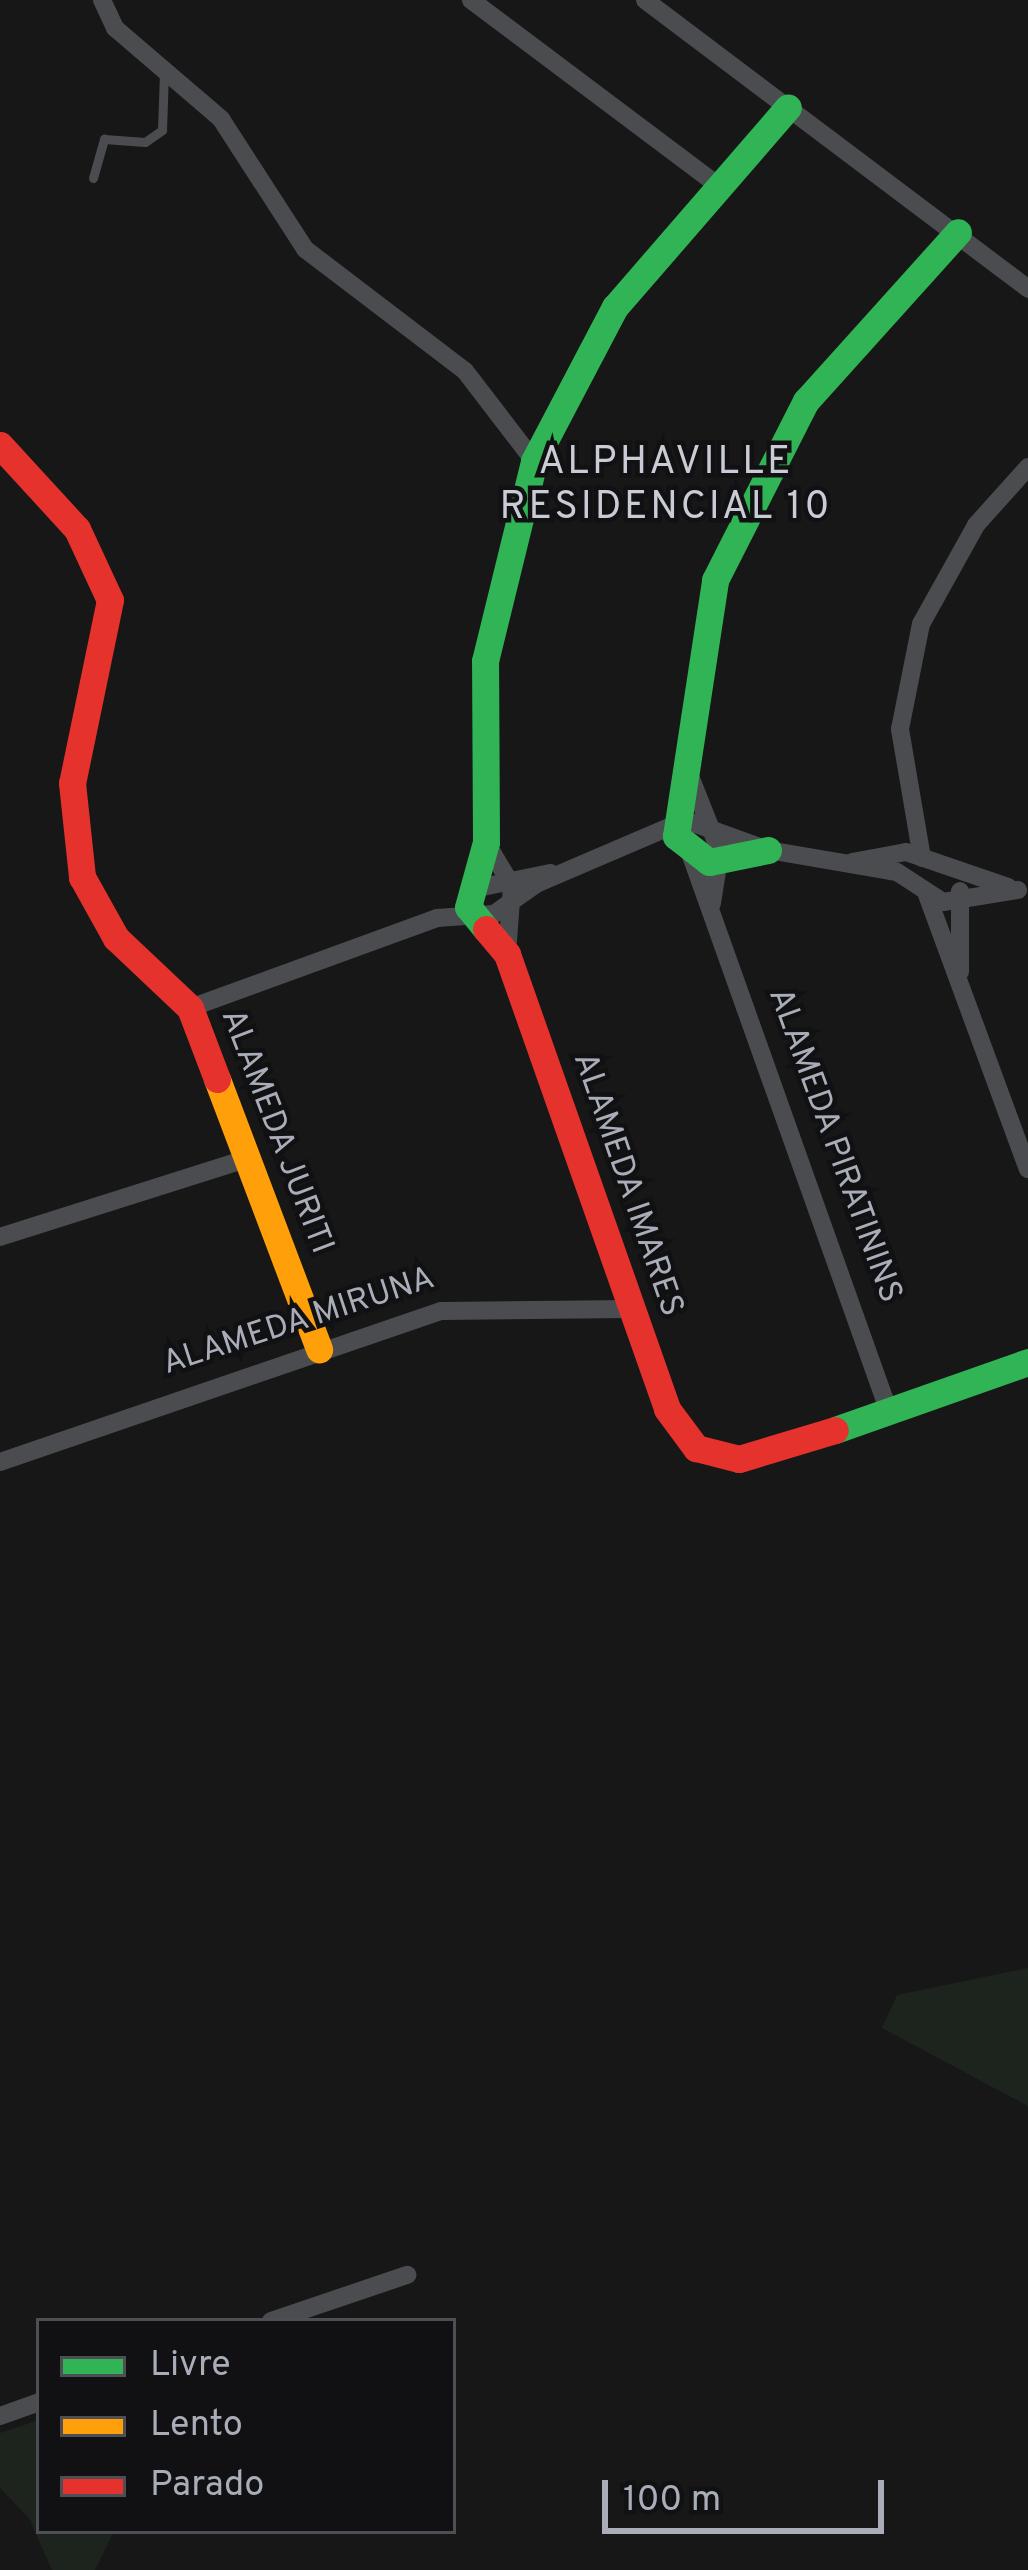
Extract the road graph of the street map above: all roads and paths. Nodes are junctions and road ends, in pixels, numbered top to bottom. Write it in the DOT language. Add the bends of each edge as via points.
graph roads {
  1 [pos="101,0"];
  2 [pos="471,0"];
  3 [pos="645,0"];
  4 [pos="682,0"];
  5 [pos="671,18"];
  6 [pos="165,66"];
  7 [pos="788,107"];
  8 [pos="93,178"];
  9 [pos="715,183"];
  10 [pos="958,232"];
  11 [pos="1028,289"];
  12 [pos="0,445"];
  13 [pos="535,461"];
  14 [pos="1028,467"];
  15 [pos="690,776"];
  16 [pos="910,816"];
  17 [pos="712,834"];
  18 [pos="682,839"];
  19 [pos="486,842"];
  20 [pos="768,850"];
  21 [pos="897,851"];
  22 [pos="922,859"];
  23 [pos="720,862"];
  24 [pos="842,864"];
  25 [pos="897,872"];
  26 [pos="559,873"];
  27 [pos="507,874"];
  28 [pos="959,877"];
  29 [pos="1023,891"];
  30 [pos="927,895"];
  31 [pos="508,902"];
  32 [pos="959,902"];
  33 [pos="712,903"];
  34 [pos="476,904"];
  35 [pos="437,918"];
  36 [pos="507,954"];
  37 [pos="960,982"];
  38 [pos="190,1008"];
  39 [pos="249,1158"];
  40 [pos="1028,1169"];
  41 [pos="0,1238"];
  42 [pos="630,1309"];
  43 [pos="319,1349"];
  44 [pos="1028,1362"];
  45 [pos="889,1412"];
  46 [pos="0,1462"];
  47 [pos="407,2275"];
  48 [pos="281,2318"];
  49 [pos="36,2403"];
  50 [pos="0,2416"];
  1 -- 6 [label="street" via="116,28"];
  2 -- 9 [label="street"];
  3 -- 5 [label="street"];
  4 -- 5 [label="street"];
  5 -- 7 [label="street"];
  6 -- 8 [label="lane" via="162,130 145,142 104,139"];
  6 -- 13 [label="street" via="221,119 305,250 465,371"];
  7 -- 9 [label="street"];
  7 -- 10 [label="street"];
  9 -- 13 [label="street" via="592,343"];
  10 -- 11 [label="street"];
  10 -- 15 [label="street" via="806,401 742,507 698,658"];
  12 -- 38 [label="street, ALAMEDA JURITI" via="85,540 110,600 72,783 82,877 116,938"];
  13 -- 19 [label="street" via="485,661"];
  14 -- 16 [label="street" via="976,525 921,624 900,729"];
  15 -- 17 [label="street"];
  15 -- 18 [label="street"];
  16 -- 21 [label="street"];
  16 -- 22 [label="street"];
  17 -- 18 [label="street"];
  17 -- 20 [label="street"];
  17 -- 23 [label="street"];
  18 -- 23 [label="street"];
  18 -- 26 [label="street" via="631,843"];
  18 -- 33 [label="street, ALAMEDA PIRATININS"];
  19 -- 27 [label="street"];
  19 -- 34 [label="street"];
  20 -- 23 [label="street"];
  20 -- 24 [label="street"];
  21 -- 22 [label="street"];
  21 -- 24 [label="street"];
  21 -- 25 [label="street"];
  22 -- 28 [label="street"];
  23 -- 33 [label="street"];
  24 -- 25 [label="street"];
  25 -- 30 [label="street"];
  26 -- 27 [label="street"];
  26 -- 31 [label="street"];
  27 -- 31 [label="street"];
  27 -- 34 [label="street"];
  28 -- 29 [label="street"];
  28 -- 32 [label="street"];
  29 -- 32 [label="street"];
  30 -- 32 [label="street"];
  30 -- 37 [label="street"];
  31 -- 34 [label="street"];
  31 -- 36 [label="street"];
  32 -- 37 [label="street"];
  33 -- 45 [label="street, ALAMEDA PIRATININS"];
  34 -- 35 [label="street"];
  34 -- 35 [label="street"];
  34 -- 36 [label="street, ALAMEDA IMARES"];
  35 -- 38 [label="street"];
  36 -- 42 [label="street, ALAMEDA IMARES"];
  37 -- 40 [label="street"];
  38 -- 39 [label="street, ALAMEDA JURITI"];
  39 -- 41 [label="street"];
  39 -- 43 [label="street, ALAMEDA JURITI"];
  42 -- 43 [label="street, ALAMEDA MIRUNA" via="486,1304"];
  42 -- 45 [label="street, ALAMEDA IMARES" via="684,1437 739,1460"];
  43 -- 46 [label="street, ALAMEDA MIRUNA"];
  44 -- 45 [label="street"];
  47 -- 48 [label="street"];
  49 -- 50 [label="street"];
}
